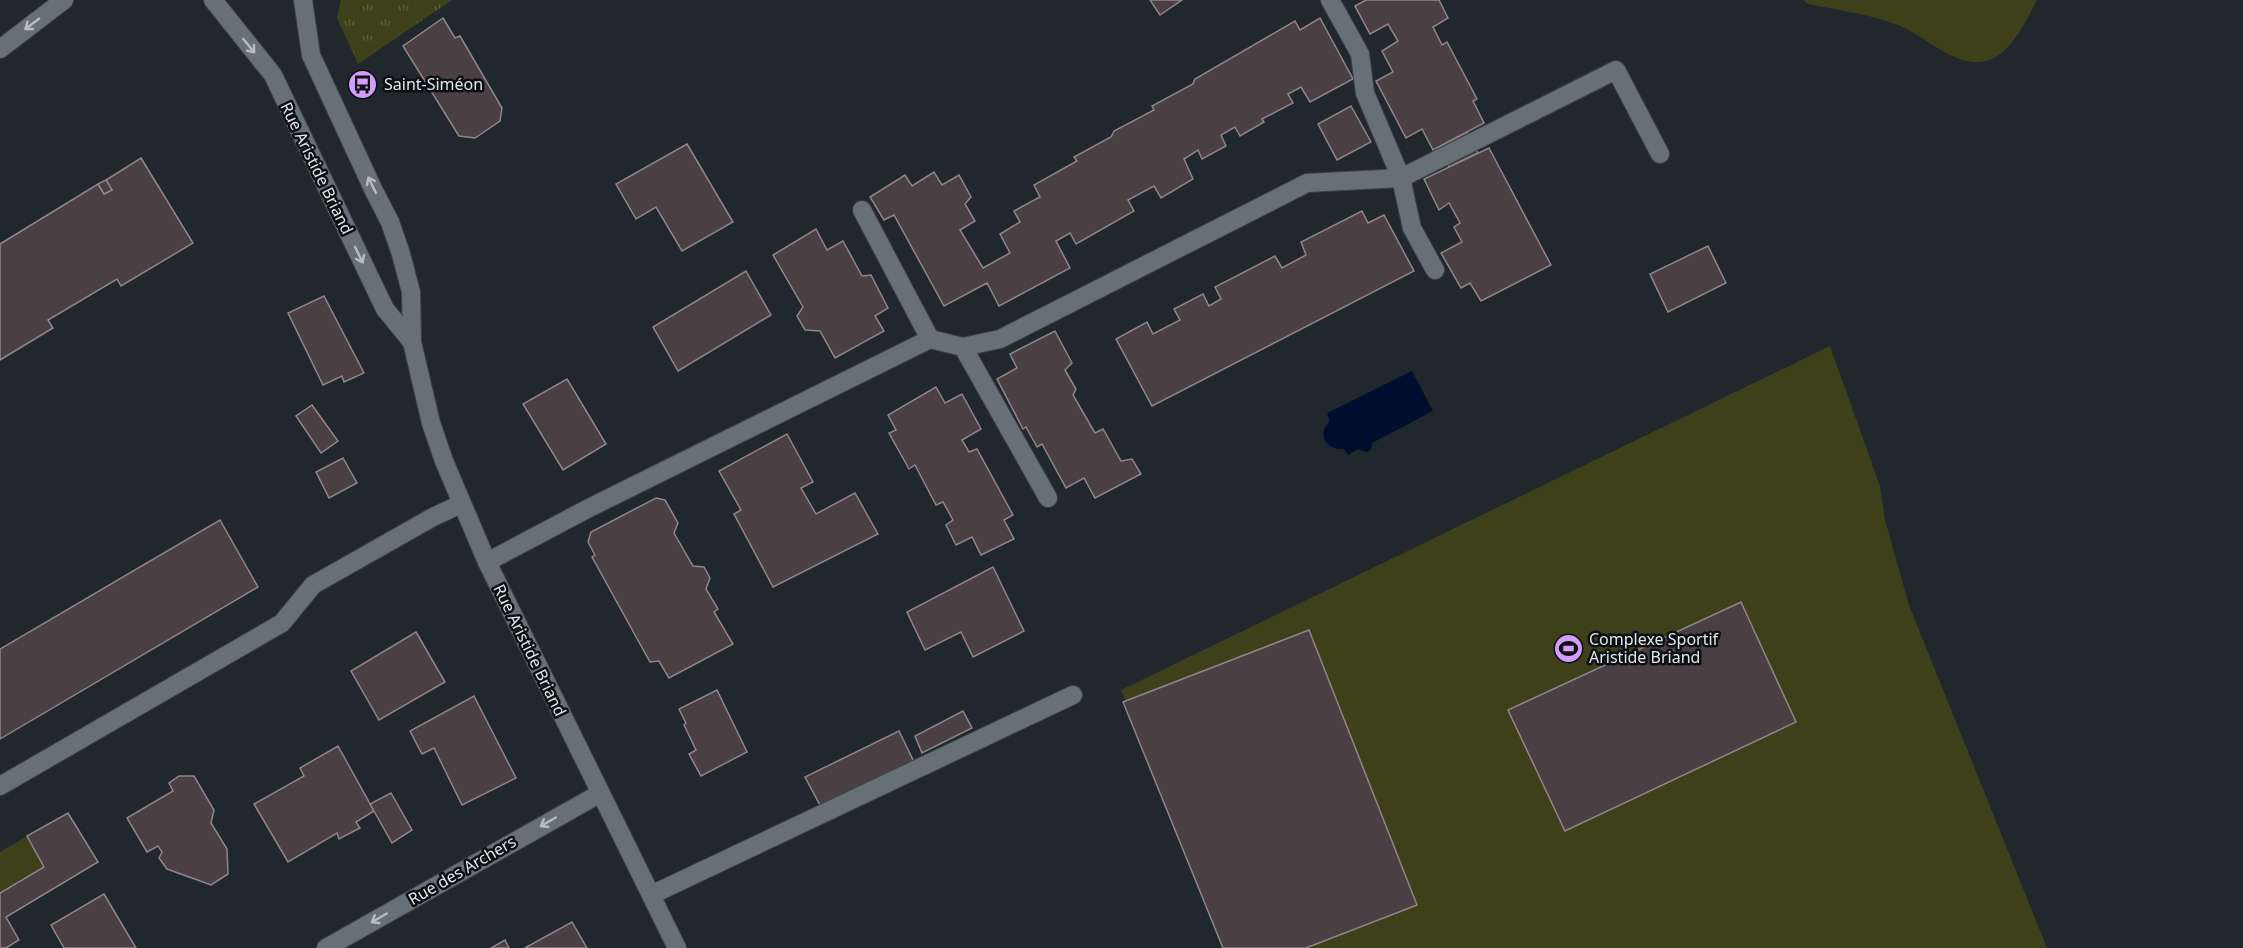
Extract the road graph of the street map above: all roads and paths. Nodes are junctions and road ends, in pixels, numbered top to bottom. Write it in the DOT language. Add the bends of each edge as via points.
graph roads {
  1 [pos="64,0"];
  2 [pos="213,0"];
  3 [pos="303,0"];
  4 [pos="1330,0"];
  5 [pos="0,49"];
  6 [pos="1660,154"];
  7 [pos="1401,178"];
  8 [pos="862,210"];
  9 [pos="1435,270"];
  10 [pos="930,339"];
  11 [pos="412,342"];
  12 [pos="963,347"];
  13 [pos="1048,498"];
  14 [pos="461,504"];
  15 [pos="487,562"];
  16 [pos="1073,695"];
  17 [pos="0,786"];
  18 [pos="599,794"];
  19 [pos="651,895"];
  20 [pos="326,948"];
  21 [pos="677,948"];
  1 -- 5 [label="main road, one-way"];
  2 -- 11 [label="main road, Rue Aristide Briand, one-way" via="273,75 385,309"];
  11 -- 3 [label="main road, Rue Aristide Briand, one-way" via="411,292 390,222 311,55"];
  4 -- 7 [label="main road" via="1360,54 1365,93"];
  6 -- 7 [label="main road" via="1616,70"];
  7 -- 9 [label="main road" via="1412,228"];
  7 -- 12 [label="main road" via="1307,183 1000,339"];
  8 -- 10 [label="main road"];
  10 -- 12 [label="main road"];
  10 -- 15 [label="main road"];
  11 -- 14 [label="main road, Rue Aristide Briand" via="430,423"];
  12 -- 13 [label="main road"];
  14 -- 15 [label="main road, Rue Aristide Briand"];
  14 -- 17 [label="main road" via="313,585 282,623"];
  15 -- 18 [label="main road, Rue Aristide Briand"];
  16 -- 19 [label="main road"];
  18 -- 19 [label="main road, Rue Aristide Briand"];
  18 -- 20 [label="main road, Rue des Archers, one-way"];
  19 -- 21 [label="main road, Rue Aristide Briand"];
}
